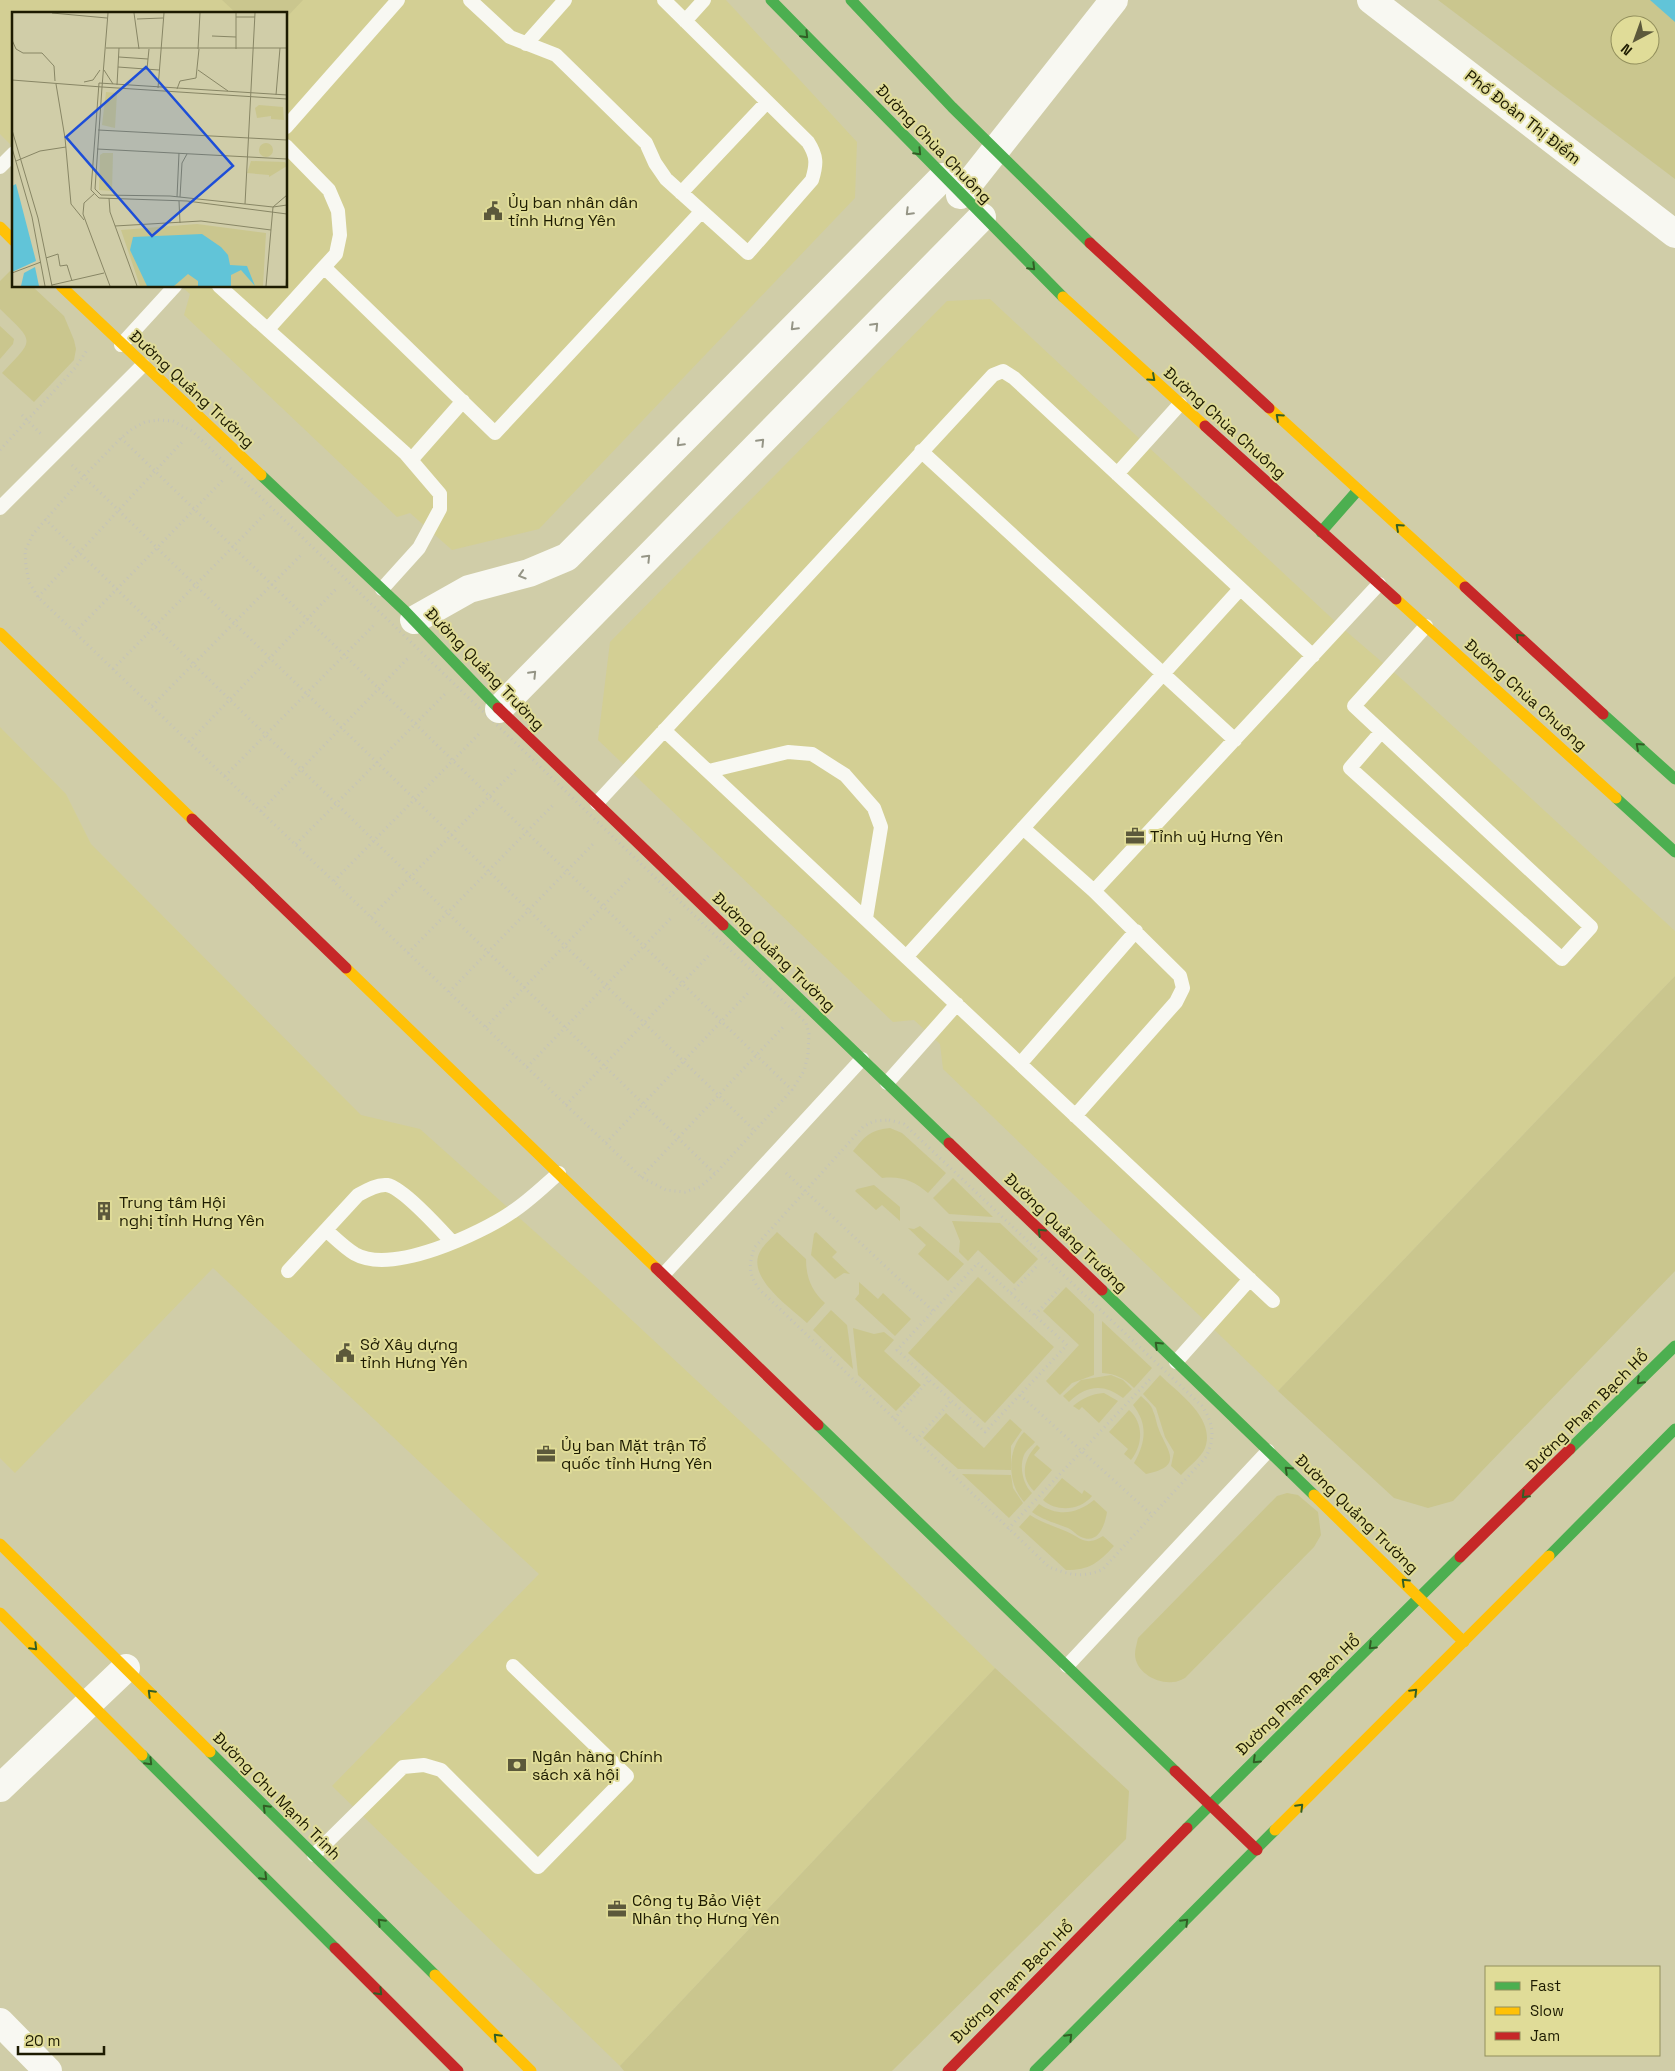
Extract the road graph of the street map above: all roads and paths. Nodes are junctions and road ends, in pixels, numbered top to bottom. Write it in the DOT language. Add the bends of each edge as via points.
graph roads {
  1 [pos="398,0"];
  2 [pos="470,0"];
  3 [pos="565,0"];
  4 [pos="664,0"];
  5 [pos="704,0"];
  6 [pos="771,0"];
  7 [pos="851,0"];
  8 [pos="1114,0"];
  9 [pos="1371,0"];
  10 [pos="685,21"];
  11 [pos="526,44"];
  12 [pos="767,102"];
  13 [pos="288,125"];
  14 [pos="288,148"];
  15 [pos="996,150"];
  16 [pos="12,155"];
  17 [pos="0,167"];
  18 [pos="952,186"];
  19 [pos="681,193"];
  20 [pos="701,212"];
  21 [pos="982,217"];
  22 [pos="0,227"];
  23 [pos="1675,234"];
  24 [pos="12,239"];
  25 [pos="324,268"];
  26 [pos="63,288"];
  27 [pos="173,288"];
  28 [pos="221,288"];
  29 [pos="268,329"];
  30 [pos="121,345"];
  31 [pos="88,347"];
  32 [pos="143,365"];
  33 [pos="463,402"];
  34 [pos="1180,404"];
  35 [pos="22,415"];
  36 [pos="27,420"];
  37 [pos="192,431"];
  38 [pos="121,438"];
  39 [pos="0,450"];
  40 [pos="921,451"];
  41 [pos="411,460"];
  42 [pos="232,470"];
  43 [pos="155,471"];
  44 [pos="1118,474"];
  45 [pos="83,477"];
  46 [pos="1358,490"];
  47 [pos="0,508"];
  48 [pos="271,508"];
  49 [pos="194,509"];
  50 [pos="118,511"];
  51 [pos="45,519"];
  52 [pos="1321,532"];
  53 [pos="310,546"];
  54 [pos="233,547"];
  55 [pos="156,548"];
  56 [pos="79,553"];
  57 [pos="345,579"];
  58 [pos="1379,584"];
  59 [pos="272,585"];
  60 [pos="195,586"];
  61 [pos="116,589"];
  62 [pos="382,589"];
  63 [pos="1240,589"];
  64 [pos="38,597"];
  65 [pos="384,616"];
  66 [pos="307,619"];
  67 [pos="414,620"];
  68 [pos="234,624"];
  69 [pos="1426,626"];
  70 [pos="155,627"];
  71 [pos="75,632"];
  72 [pos="0,633"];
  73 [pos="417,648"];
  74 [pos="344,655"];
  75 [pos="1313,656"];
  76 [pos="269,658"];
  77 [pos="194,665"];
  78 [pos="113,669"];
  79 [pos="1163,674"];
  80 [pos="454,684"];
  81 [pos="378,689"];
  82 [pos="306,694"];
  83 [pos="230,700"];
  84 [pos="152,706"];
  85 [pos="496,715"];
  86 [pos="415,724"];
  87 [pos="341,728"];
  88 [pos="664,730"];
  89 [pos="1382,732"];
  90 [pos="266,735"];
  91 [pos="1235,740"];
  92 [pos="189,742"];
  93 [pos="529,756"];
  94 [pos="453,761"];
  95 [pos="377,763"];
  96 [pos="301,769"];
  97 [pos="709,771"];
  98 [pos="225,776"];
  99 [pos="1675,779"];
  100 [pos="566,792"];
  101 [pos="490,796"];
  102 [pos="415,800"];
  103 [pos="597,803"];
  104 [pos="336,804"];
  105 [pos="261,811"];
  106 [pos="1023,828"];
  107 [pos="606,830"];
  108 [pos="526,832"];
  109 [pos="451,836"];
  110 [pos="374,841"];
  111 [pos="296,844"];
  112 [pos="1675,852"];
  113 [pos="642,866"];
  114 [pos="488,871"];
  115 [pos="567,872"];
  116 [pos="410,877"];
  117 [pos="334,881"];
  118 [pos="1094,892"];
  119 [pos="683,905"];
  120 [pos="603,906"];
  121 [pos="528,911"];
  122 [pos="447,912"];
  123 [pos="371,916"];
  124 [pos="866,918"];
  125 [pos="1136,931"];
  126 [pos="722,941"];
  127 [pos="565,946"];
  128 [pos="644,946"];
  129 [pos="488,952"];
  130 [pos="408,953"];
  131 [pos="907,956"];
  132 [pos="761,979"];
  133 [pos="682,983"];
  134 [pos="605,986"];
  135 [pos="524,988"];
  136 [pos="449,992"];
  137 [pos="957,1004"];
  138 [pos="796,1013"];
  139 [pos="721,1021"];
  140 [pos="644,1023"];
  141 [pos="566,1027"];
  142 [pos="486,1028"];
  143 [pos="756,1055"];
  144 [pos="862,1059"];
  145 [pos="683,1062"];
  146 [pos="1020,1064"];
  147 [pos="604,1065"];
  148 [pos="527,1067"];
  149 [pos="887,1083"];
  150 [pos="792,1090"];
  151 [pos="718,1096"];
  152 [pos="643,1103"];
  153 [pos="566,1105"];
  154 [pos="1075,1116"];
  155 [pos="756,1131"];
  156 [pos="678,1137"];
  157 [pos="606,1143"];
  158 [pos="559,1173"];
  159 [pos="716,1174"];
  160 [pos="641,1177"];
  161 [pos="805,1192"];
  162 [pos="326,1230"];
  163 [pos="452,1242"];
  164 [pos="1045,1257"];
  165 [pos="288,1271"];
  166 [pos="664,1274"];
  167 [pos="1068,1279"];
  168 [pos="1250,1279"];
  169 [pos="1011,1293"];
  170 [pos="1273,1301"];
  171 [pos="933,1311"];
  172 [pos="1035,1315"];
  173 [pos="1675,1346"];
  174 [pos="1176,1362"];
  175 [pos="1161,1367"];
  176 [pos="929,1380"];
  177 [pos="1020,1395"];
  178 [pos="951,1401"];
  179 [pos="894,1419"];
  180 [pos="1675,1430"];
  181 [pos="916,1440"];
  182 [pos="1082,1451"];
  183 [pos="1268,1451"];
  184 [pos="1152,1515"];
  185 [pos="1008,1529"];
  186 [pos="0,1544"];
  187 [pos="1421,1598"];
  188 [pos="0,1612"];
  189 [pos="1464,1642"];
  190 [pos="513,1666"];
  191 [pos="1067,1666"];
  192 [pos="126,1668"];
  193 [pos="89,1702"];
  194 [pos="0,1788"];
  195 [pos="1210,1804"];
  196 [pos="1257,1850"];
  197 [pos="314,1855"];
  198 [pos="5,2038"];
  199 [pos="48,2071"];
  200 [pos="458,2071"];
  201 [pos="531,2071"];
  202 [pos="948,2071"];
  203 [pos="1035,2071"];
  1 -- 13 [label="lane"];
  2 -- 11 [label="lane" via="510,37"];
  3 -- 11 [label="lane"];
  4 -- 10 [label="lane"];
  5 -- 10 [label="lane"];
  6 -- 18 [label="main road, Đường Chùa Chuông, one-way"];
  7 -- 15 [label="main road" via="902,57"];
  8 -- 15 [label="street"];
  9 -- 23 [label="street, Phố Đoàn Thị Điểm"];
  10 -- 12 [label="lane"];
  11 -- 19 [label="lane" via="556,55 646,143 666,179"];
  12 -- 19 [label="lane"];
  12 -- 20 [label="lane" via="816,154 817,166 812,180 748,253"];
  14 -- 25 [label="lane" via="329,190 338,211 340,235 336,254"];
  15 -- 18 [label="street"];
  46 -- 15 [label="main road, one-way" via="1116,268"];
  16 -- 17 [label="lane"];
  18 -- 21 [label="main road, Đường Chùa Chuông"];
  18 -- 67 [label="street, one-way" via="567,557 529,574 469,589"];
  19 -- 20 [label="lane"];
  20 -- 33 [label="lane" via="495,433"];
  21 -- 34 [label="main road, Đường Chùa Chuông, one-way" via="1053,288"];
  85 -- 21 [label="street, one-way"];
  22 -- 24 [label="main road"];
  25 -- 29 [label="lane"];
  25 -- 33 [label="lane"];
  26 -- 30 [label="main road, Đường Quảng Trường"];
  27 -- 30 [label="lane"];
  28 -- 29 [label="lane"];
  29 -- 41 [label="lane"];
  30 -- 32 [label="main road, Đường Quảng Trường"];
  31 -- 36 [label="path" via="76,367"];
  32 -- 47 [label="lane"];
  32 -- 62 [label="main road, Đường Quảng Trường"];
  33 -- 41 [label="lane"];
  34 -- 44 [label="lane"];
  34 -- 52 [label="main road, Đường Chùa Chuông"];
  35 -- 36 [label="path"];
  36 -- 39 [label="path"];
  37 -- 38 [label="path" via="173,421 158,420 145,422"];
  37 -- 42 [label="path"];
  37 -- 43 [label="path"];
  38 -- 43 [label="path"];
  38 -- 45 [label="path"];
  40 -- 44 [label="lane" via="993,375 1003,371"];
  40 -- 79 [label="lane"];
  40 -- 88 [label="lane"];
  41 -- 62 [label="lane" via="440,494 440,509 419,548"];
  42 -- 48 [label="path"];
  42 -- 49 [label="path"];
  43 -- 49 [label="path"];
  43 -- 50 [label="path"];
  44 -- 63 [label="lane"];
  45 -- 50 [label="path"];
  45 -- 51 [label="path"];
  46 -- 52 [label="main road"];
  99 -- 46 [label="main road, one-way"];
  48 -- 53 [label="path"];
  48 -- 54 [label="path"];
  49 -- 54 [label="path"];
  49 -- 55 [label="path"];
  50 -- 55 [label="path"];
  50 -- 56 [label="path"];
  51 -- 56 [label="path"];
  51 -- 64 [label="path" via="25,551 29,582"];
  52 -- 58 [label="main road, Đường Chùa Chuông"];
  53 -- 57 [label="path"];
  53 -- 59 [label="path"];
  54 -- 59 [label="path"];
  54 -- 60 [label="path"];
  55 -- 60 [label="path"];
  55 -- 61 [label="path"];
  56 -- 61 [label="path"];
  56 -- 64 [label="path"];
  57 -- 65 [label="path"];
  57 -- 66 [label="path"];
  58 -- 69 [label="main road, Đường Chùa Chuông"];
  58 -- 75 [label="lane"];
  59 -- 66 [label="path"];
  59 -- 68 [label="path"];
  60 -- 68 [label="path"];
  60 -- 70 [label="path"];
  61 -- 70 [label="path"];
  61 -- 71 [label="path"];
  62 -- 67 [label="main road, Đường Quảng Trường"];
  63 -- 75 [label="lane"];
  63 -- 79 [label="lane"];
  64 -- 71 [label="path"];
  65 -- 73 [label="path"];
  65 -- 74 [label="path"];
  66 -- 74 [label="path"];
  66 -- 76 [label="path"];
  67 -- 85 [label="main road, Đường Quảng Trường"];
  68 -- 76 [label="path"];
  68 -- 77 [label="path"];
  69 -- 89 [label="lane" via="1354,706"];
  69 -- 112 [label="main road, Đường Chùa Chuông"];
  70 -- 77 [label="path"];
  70 -- 78 [label="path"];
  71 -- 78 [label="path"];
  72 -- 158 [label="main road"];
  73 -- 80 [label="path"];
  73 -- 81 [label="path"];
  74 -- 81 [label="path"];
  74 -- 82 [label="path"];
  75 -- 91 [label="lane"];
  76 -- 82 [label="path"];
  76 -- 83 [label="path"];
  77 -- 83 [label="path"];
  77 -- 84 [label="path"];
  78 -- 84 [label="path"];
  79 -- 91 [label="lane"];
  79 -- 106 [label="lane"];
  80 -- 85 [label="path"];
  80 -- 86 [label="path"];
  81 -- 86 [label="path"];
  81 -- 87 [label="path"];
  82 -- 87 [label="path"];
  82 -- 90 [label="path"];
  83 -- 90 [label="path"];
  83 -- 92 [label="path"];
  84 -- 92 [label="path"];
  85 -- 93 [label="path"];
  85 -- 94 [label="path"];
  85 -- 103 [label="main road, Đường Quảng Trường"];
  86 -- 94 [label="path"];
  86 -- 95 [label="path"];
  87 -- 95 [label="path"];
  87 -- 96 [label="path"];
  88 -- 97 [label="lane"];
  88 -- 103 [label="lane"];
  89 -- 89 [label="lane" via="1591,927 1562,959 1350,768"];
  90 -- 96 [label="path"];
  90 -- 98 [label="path"];
  91 -- 118 [label="lane"];
  92 -- 98 [label="path"];
  93 -- 100 [label="path"];
  93 -- 101 [label="path"];
  94 -- 101 [label="path"];
  94 -- 102 [label="path"];
  95 -- 102 [label="path"];
  95 -- 104 [label="path"];
  96 -- 104 [label="path"];
  96 -- 105 [label="path"];
  97 -- 124 [label="lane"];
  97 -- 124 [label="lane" via="788,752 812,754 845,776 874,808 881,827"];
  98 -- 105 [label="path"];
  100 -- 107 [label="path"];
  100 -- 108 [label="path"];
  101 -- 108 [label="path"];
  101 -- 109 [label="path"];
  102 -- 109 [label="path"];
  102 -- 110 [label="path"];
  103 -- 144 [label="main road, Đường Quảng Trường"];
  104 -- 110 [label="path"];
  104 -- 111 [label="path"];
  105 -- 111 [label="path"];
  106 -- 118 [label="lane"];
  106 -- 131 [label="lane"];
  107 -- 113 [label="path"];
  107 -- 115 [label="path"];
  108 -- 114 [label="path"];
  108 -- 115 [label="path"];
  109 -- 114 [label="path"];
  109 -- 116 [label="path"];
  110 -- 116 [label="path"];
  110 -- 117 [label="path"];
  111 -- 117 [label="path"];
  113 -- 119 [label="path"];
  113 -- 120 [label="path"];
  114 -- 121 [label="path"];
  114 -- 122 [label="path"];
  115 -- 120 [label="path"];
  115 -- 121 [label="path"];
  116 -- 122 [label="path"];
  116 -- 123 [label="path"];
  117 -- 123 [label="path"];
  118 -- 125 [label="lane"];
  119 -- 126 [label="path"];
  119 -- 128 [label="path"];
  120 -- 127 [label="path"];
  120 -- 128 [label="path"];
  121 -- 127 [label="path"];
  121 -- 129 [label="path"];
  122 -- 129 [label="path"];
  122 -- 130 [label="path"];
  123 -- 130 [label="path"];
  124 -- 131 [label="lane"];
  125 -- 146 [label="lane"];
  125 -- 154 [label="lane" via="1180,976 1182,988 1176,1002"];
  126 -- 132 [label="path"];
  126 -- 133 [label="path"];
  127 -- 134 [label="path"];
  127 -- 135 [label="path"];
  128 -- 133 [label="path"];
  128 -- 134 [label="path"];
  129 -- 135 [label="path"];
  129 -- 136 [label="path"];
  130 -- 136 [label="path"];
  131 -- 137 [label="lane"];
  132 -- 138 [label="path"];
  132 -- 139 [label="path"];
  133 -- 139 [label="path"];
  133 -- 140 [label="path"];
  134 -- 140 [label="path"];
  134 -- 141 [label="path"];
  135 -- 141 [label="path"];
  135 -- 142 [label="path"];
  136 -- 142 [label="path"];
  137 -- 146 [label="lane"];
  137 -- 149 [label="lane"];
  138 -- 143 [label="path"];
  138 -- 150 [label="path" via="806,1023 808,1054 804,1071"];
  139 -- 143 [label="path"];
  139 -- 145 [label="path"];
  140 -- 145 [label="path"];
  140 -- 147 [label="path"];
  141 -- 147 [label="path"];
  141 -- 148 [label="path"];
  142 -- 148 [label="path"];
  143 -- 150 [label="path"];
  143 -- 151 [label="path"];
  144 -- 149 [label="main road, Đường Quảng Trường"];
  144 -- 166 [label="lane"];
  145 -- 151 [label="path"];
  145 -- 152 [label="path"];
  146 -- 154 [label="lane"];
  147 -- 152 [label="path"];
  147 -- 153 [label="path"];
  148 -- 153 [label="path"];
  174 -- 149 [label="main road, Đường Quảng Trường, one-way"];
  150 -- 155 [label="path"];
  151 -- 155 [label="path"];
  151 -- 156 [label="path"];
  152 -- 156 [label="path"];
  152 -- 157 [label="path"];
  153 -- 157 [label="path"];
  154 -- 168 [label="lane"];
  155 -- 159 [label="path"];
  156 -- 159 [label="path"];
  156 -- 160 [label="path"];
  157 -- 160 [label="path"];
  158 -- 163 [label="lane" via="513,1212 475,1234"];
  158 -- 166 [label="main road"];
  159 -- 160 [label="path" via="685,1192 666,1190"];
  161 -- 164 [label="path" via="862,1127 874,1121 904,1124"];
  161 -- 171 [label="path"];
  161 -- 179 [label="path" via="754,1248 750,1277"];
  162 -- 163 [label="lane" via="356,1255 384,1261 411,1257"];
  162 -- 163 [label="lane" via="358,1195 373,1187 388,1185 402,1193"];
  162 -- 165 [label="lane"];
  164 -- 167 [label="path"];
  164 -- 169 [label="path"];
  166 -- 191 [label="main road"];
  167 -- 172 [label="path"];
  167 -- 175 [label="path"];
  168 -- 170 [label="lane"];
  168 -- 174 [label="lane"];
  169 -- 171 [label="path" via="978,1263"];
  169 -- 172 [label="path"];
  171 -- 176 [label="path" via="897,1350"];
  172 -- 177 [label="path" via="1067,1345"];
  173 -- 187 [label="main road, Đường Phạm Bạch Hổ, one-way"];
  174 -- 183 [label="main road, Đường Quảng Trường"];
  175 -- 182 [label="path"];
  175 -- 184 [label="path" via="1202,1406 1213,1431 1206,1457"];
  176 -- 178 [label="path"];
  176 -- 179 [label="path"];
  177 -- 178 [label="path" via="985,1432"];
  177 -- 182 [label="path"];
  178 -- 181 [label="path"];
  179 -- 181 [label="path"];
  180 -- 189 [label="main road"];
  181 -- 185 [label="path"];
  182 -- 184 [label="path"];
  182 -- 185 [label="path"];
  187 -- 183 [label="main road, Đường Quảng Trường, one-way"];
  183 -- 191 [label="lane"];
  184 -- 185 [label="path" via="1102,1570 1088,1575 1070,1575 1049,1567"];
  186 -- 192 [label="main road, Đường Chu Mạnh Trinh"];
  187 -- 189 [label="main road, Đường Quảng Trường"];
  187 -- 195 [label="main road, Đường Phạm Bạch Hổ, one-way"];
  188 -- 193 [label="main road, one-way"];
  196 -- 189 [label="main road, one-way"];
  190 -- 197 [label="lane" via="627,1776 538,1867 441,1770 424,1765 403,1767"];
  191 -- 195 [label="main road"];
  192 -- 193 [label="street"];
  197 -- 192 [label="main road, Đường Chu Mạnh Trinh, one-way"];
  193 -- 194 [label="street"];
  193 -- 200 [label="main road, one-way"];
  195 -- 196 [label="main road"];
  195 -- 202 [label="main road, Đường Phạm Bạch Hổ"];
  203 -- 196 [label="main road, one-way"];
  201 -- 197 [label="main road, Đường Chu Mạnh Trinh, one-way"];
  198 -- 199 [label="street"];
}
